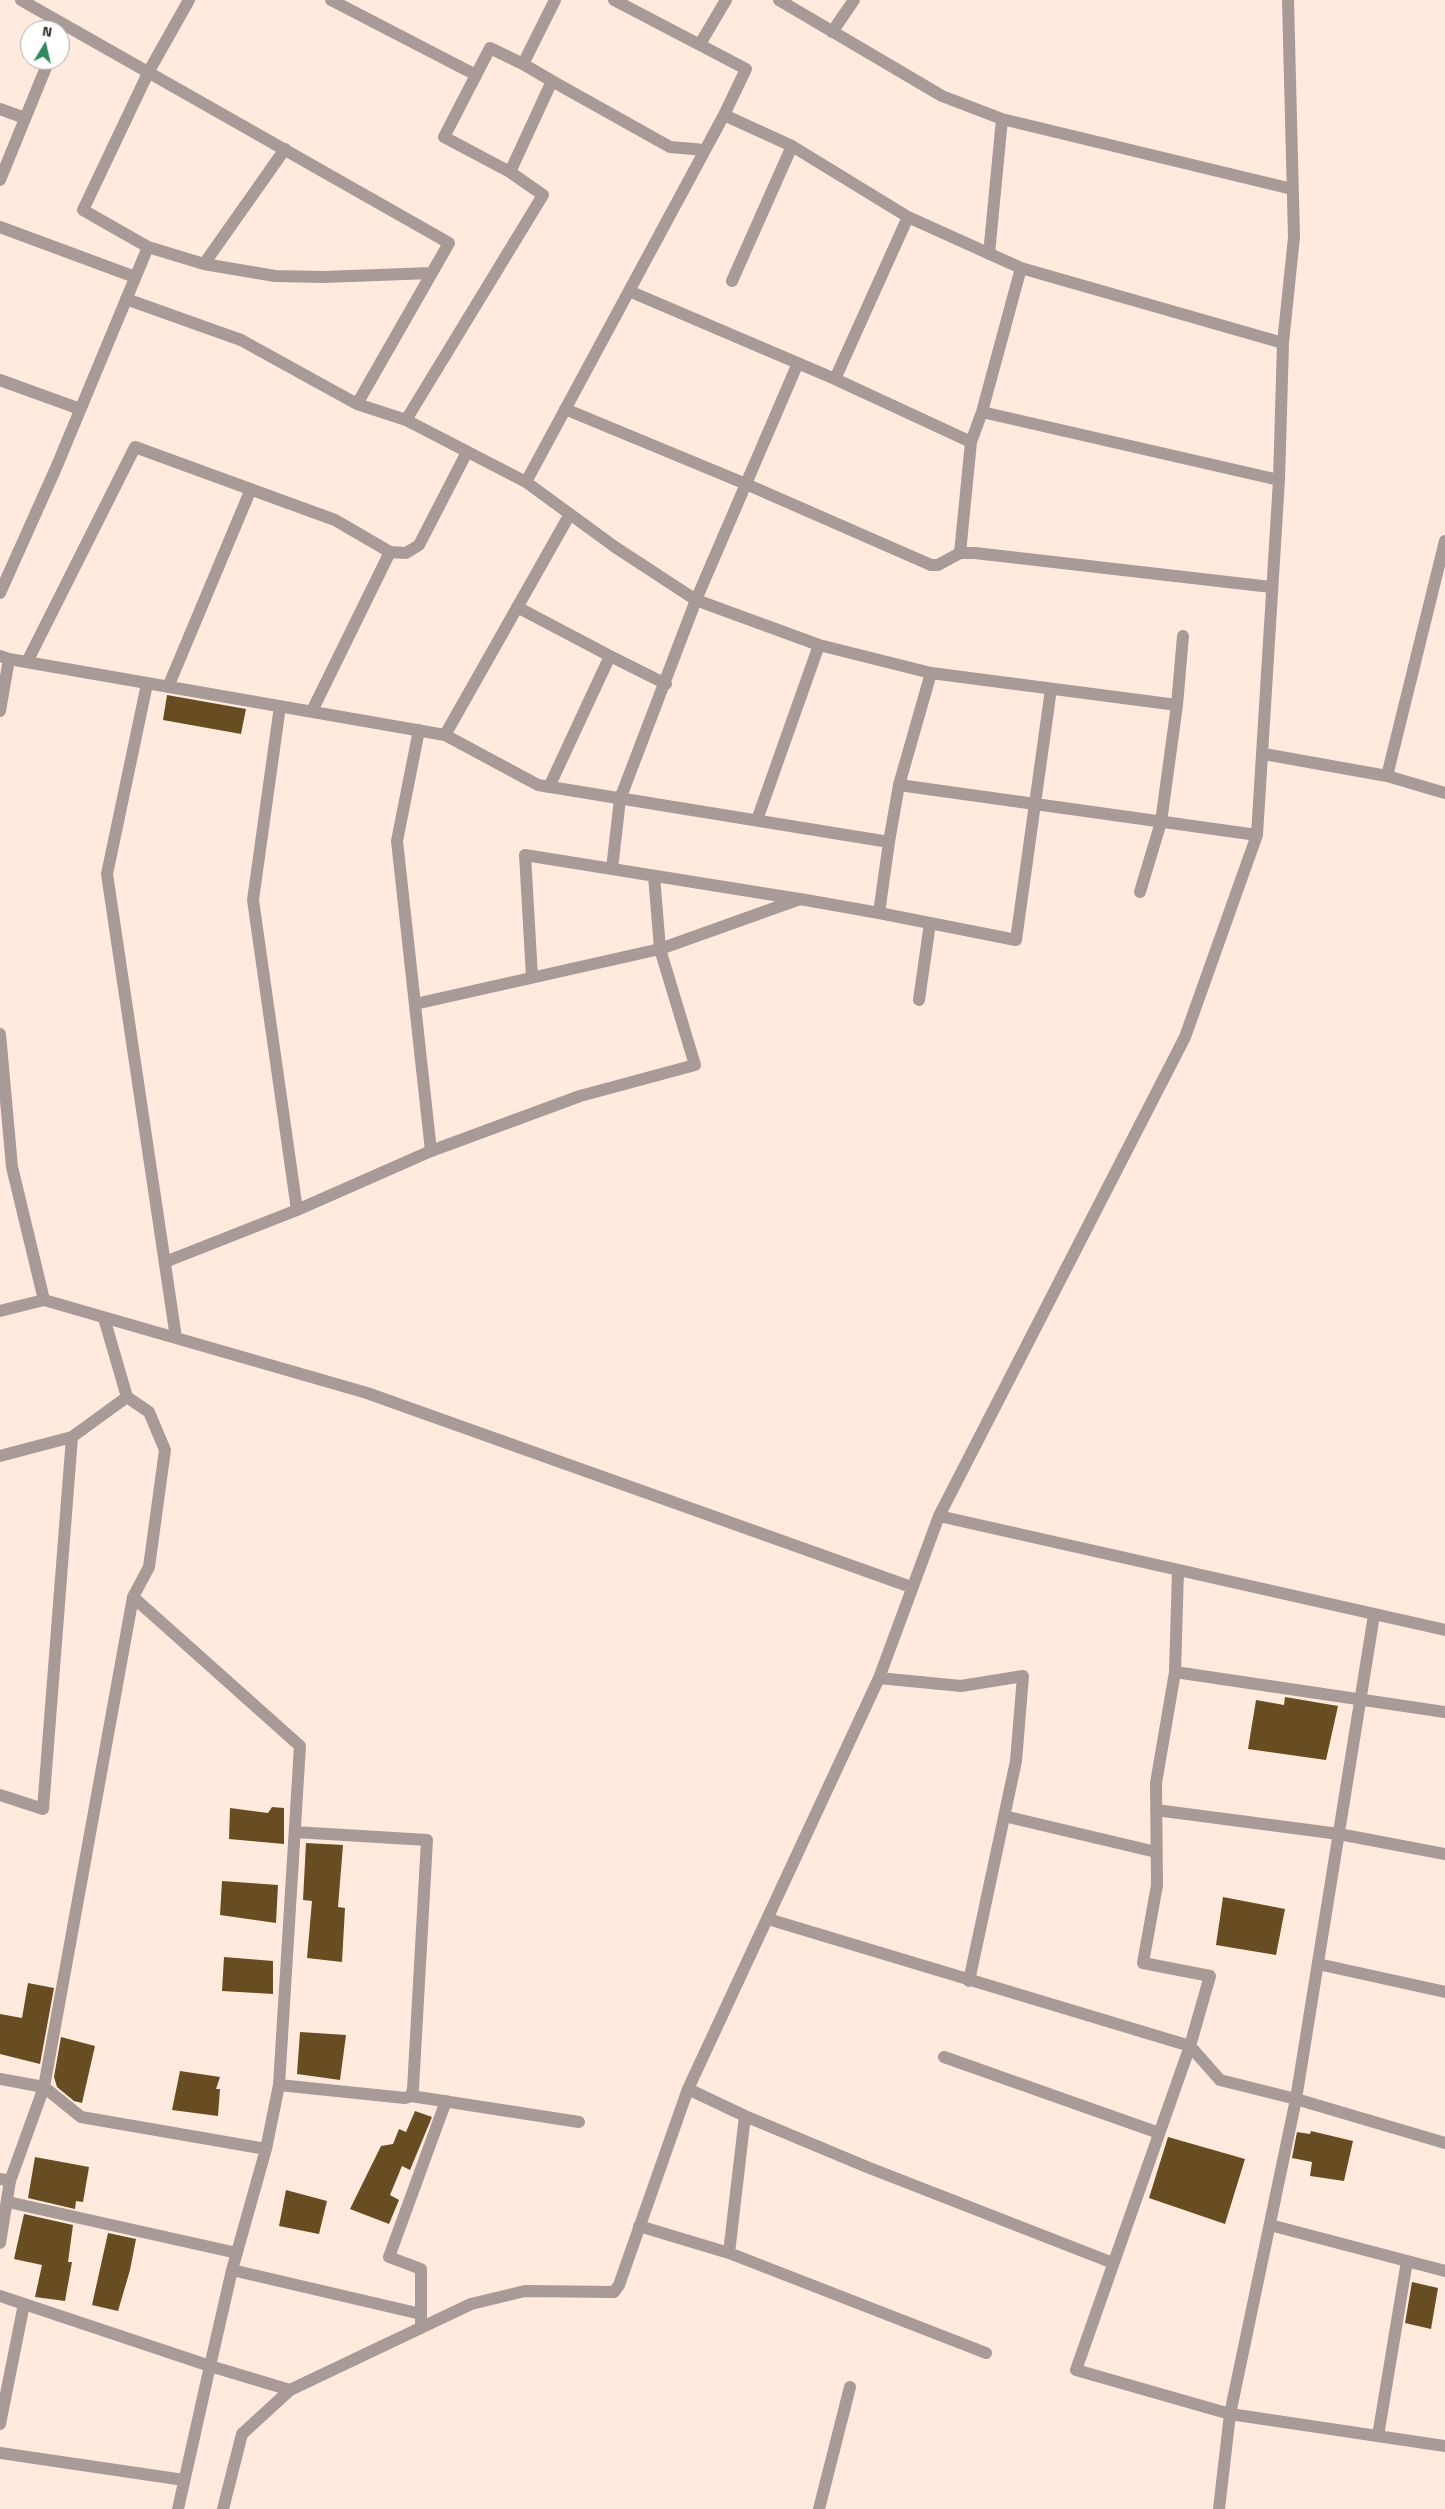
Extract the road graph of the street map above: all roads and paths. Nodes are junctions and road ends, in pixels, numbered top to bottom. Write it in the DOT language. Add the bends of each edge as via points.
graph roads {
  1 [pos="21,0"];
  2 [pos="189,0"];
  3 [pos="331,0"];
  4 [pos="555,0"];
  5 [pos="614,0"];
  6 [pos="726,0"];
  7 [pos="778,0"];
  8 [pos="854,0"];
  9 [pos="1288,0"];
  10 [pos="50,20"];
  11 [pos="70,32"];
  12 [pos="832,32"];
  13 [pos="700,44"];
  14 [pos="523,64"];
  15 [pos="45,70"];
  16 [pos="149,71"];
  17 [pos="476,75"];
  18 [pos="552,81"];
  19 [pos="0,109"];
  20 [pos="724,115"];
  21 [pos="25,118"];
  22 [pos="1002,119"];
  23 [pos="792,146"];
  24 [pos="285,149"];
  25 [pos="705,150"];
  26 [pos="510,172"];
  27 [pos="0,180"];
  28 [pos="1292,189"];
  29 [pos="908,217"];
  30 [pos="0,228"];
  31 [pos="148,247"];
  32 [pos="989,254"];
  33 [pos="204,264"];
  34 [pos="1022,268"];
  35 [pos="432,273"];
  36 [pos="135,277"];
  37 [pos="732,281"];
  38 [pos="629,291"];
  39 [pos="126,299"];
  40 [pos="1283,343"];
  41 [pos="798,363"];
  42 [pos="836,379"];
  43 [pos="0,380"];
  44 [pos="357,404"];
  45 [pos="80,409"];
  46 [pos="565,409"];
  47 [pos="982,412"];
  48 [pos="406,420"];
  49 [pos="971,442"];
  50 [pos="467,452"];
  51 [pos="1279,480"];
  52 [pos="526,482"];
  53 [pos="746,484"];
  54 [pos="251,489"];
  55 [pos="570,514"];
  56 [pos="1445,542"];
  57 [pos="390,552"];
  58 [pos="960,553"];
  59 [pos="6,565"];
  60 [pos="1271,587"];
  61 [pos="0,593"];
  62 [pos="696,600"];
  63 [pos="518,606"];
  64 [pos="1183,636"];
  65 [pos="819,645"];
  66 [pos="610,656"];
  67 [pos="4,657"];
  68 [pos="28,662"];
  69 [pos="931,673"];
  70 [pos="147,684"];
  71 [pos="666,684"];
  72 [pos="168,687"];
  73 [pos="1051,689"];
  74 [pos="1177,705"];
  75 [pos="280,706"];
  76 [pos="0,711"];
  77 [pos="312,711"];
  78 [pos="419,730"];
  79 [pos="445,735"];
  80 [pos="1264,754"];
  81 [pos="1387,776"];
  82 [pos="899,785"];
  83 [pos="549,787"];
  84 [pos="1445,794"];
  85 [pos="620,799"];
  86 [pos="1034,803"];
  87 [pos="757,820"];
  88 [pos="1161,822"];
  89 [pos="1257,835"];
  90 [pos="889,842"];
  91 [pos="612,869"];
  92 [pos="654,876"];
  93 [pos="1140,892"];
  94 [pos="800,899"];
  95 [pos="879,913"];
  96 [pos="930,923"];
  97 [pos="660,948"];
  98 [pos="532,977"];
  99 [pos="919,1000"];
  100 [pos="415,1004"];
  101 [pos="0,1034"];
  102 [pos="431,1151"];
  103 [pos="6,1169"];
  104 [pos="297,1210"];
  105 [pos="165,1262"];
  106 [pos="44,1300"];
  107 [pos="0,1311"];
  108 [pos="104,1318"];
  109 [pos="176,1338"];
  110 [pos="128,1397"];
  111 [pos="72,1437"];
  112 [pos="0,1456"];
  113 [pos="939,1516"];
  114 [pos="1178,1571"];
  115 [pos="911,1588"];
  116 [pos="134,1597"];
  117 [pos="1374,1615"];
  118 [pos="1445,1630"];
  119 [pos="1175,1672"];
  120 [pos="879,1678"];
  121 [pos="1361,1698"];
  122 [pos="1445,1712"];
  123 [pos="0,1795"];
  124 [pos="1156,1810"];
  125 [pos="1004,1816"];
  126 [pos="295,1832"];
  127 [pos="1339,1834"];
  128 [pos="1156,1852"];
  129 [pos="1445,1854"];
  130 [pos="768,1919"];
  131 [pos="1318,1964"];
  132 [pos="969,1981"];
  133 [pos="1445,1992"];
  134 [pos="1190,2046"];
  135 [pos="944,2057"];
  136 [pos="0,2079"];
  137 [pos="279,2085"];
  138 [pos="44,2087"];
  139 [pos="688,2089"];
  140 [pos="411,2096"];
  141 [pos="1296,2099"];
  142 [pos="446,2101"];
  143 [pos="745,2116"];
  144 [pos="578,2122"];
  145 [pos="1159,2134"];
  146 [pos="1445,2143"];
  147 [pos="266,2149"];
  148 [pos="5,2180"];
  149 [pos="8,2202"];
  150 [pos="1270,2225"];
  151 [pos="639,2226"];
  152 [pos="0,2243"];
  153 [pos="237,2253"];
  154 [pos="729,2253"];
  155 [pos="1408,2261"];
  156 [pos="1114,2263"];
  157 [pos="232,2270"];
  158 [pos="1445,2271"];
  159 [pos="0,2296"];
  160 [pos="24,2304"];
  161 [pos="421,2314"];
  162 [pos="421,2327"];
  163 [pos="986,2353"];
  164 [pos="210,2366"];
  165 [pos="5,2375"];
  166 [pos="850,2387"];
  167 [pos="290,2390"];
  168 [pos="1230,2414"];
  169 [pos="0,2424"];
  170 [pos="1378,2436"];
  171 [pos="1445,2446"];
  172 [pos="0,2453"];
  173 [pos="184,2480"];
  174 [pos="178,2509"];
  175 [pos="223,2509"];
  176 [pos="819,2509"];
  177 [pos="1218,2509"];
  1 -- 10 [label="street"];
  2 -- 16 [label="street"];
  3 -- 17 [label="street"];
  4 -- 14 [label="street"];
  5 -- 13 [label="street"];
  6 -- 13 [label="street"];
  7 -- 12 [label="street"];
  8 -- 12 [label="street"];
  9 -- 28 [label="street"];
  11 -- 16 [label="street"];
  12 -- 22 [label="street" via="942,96"];
  13 -- 20 [label="street" via="746,69"];
  14 -- 17 [label="street" via="490,48"];
  14 -- 18 [label="street"];
  15 -- 21 [label="street"];
  16 -- 24 [label="street"];
  16 -- 31 [label="street" via="83,210"];
  17 -- 26 [label="street" via="444,137"];
  18 -- 25 [label="street" via="670,147"];
  18 -- 26 [label="street"];
  19 -- 21 [label="street"];
  20 -- 23 [label="street"];
  20 -- 25 [label="street"];
  21 -- 27 [label="street"];
  22 -- 28 [label="street"];
  22 -- 32 [label="street"];
  23 -- 29 [label="street"];
  23 -- 37 [label="street"];
  24 -- 33 [label="street"];
  24 -- 35 [label="street" via="449,243"];
  25 -- 38 [label="street"];
  26 -- 48 [label="street" via="543,195"];
  28 -- 40 [label="street" via="1294,237"];
  29 -- 32 [label="street"];
  29 -- 42 [label="street"];
  30 -- 36 [label="street"];
  31 -- 33 [label="street"];
  31 -- 36 [label="street"];
  32 -- 34 [label="street"];
  33 -- 35 [label="street" via="288,276"];
  34 -- 40 [label="street"];
  34 -- 47 [label="street"];
  35 -- 44 [label="street"];
  36 -- 39 [label="street"];
  38 -- 41 [label="street"];
  38 -- 46 [label="street"];
  39 -- 44 [label="street" via="241,340"];
  39 -- 45 [label="street"];
  40 -- 51 [label="street"];
  41 -- 42 [label="street"];
  41 -- 53 [label="street"];
  42 -- 49 [label="street"];
  43 -- 45 [label="street"];
  44 -- 48 [label="street"];
  45 -- 59 [label="street"];
  46 -- 52 [label="street"];
  46 -- 53 [label="street"];
  47 -- 49 [label="street"];
  47 -- 51 [label="street"];
  48 -- 50 [label="street"];
  49 -- 58 [label="street"];
  50 -- 52 [label="street"];
  50 -- 57 [label="street" via="419,545 406,553"];
  51 -- 60 [label="street"];
  52 -- 55 [label="street"];
  53 -- 58 [label="street" via="931,565 938,565"];
  53 -- 62 [label="street"];
  54 -- 57 [label="street" via="335,520"];
  54 -- 68 [label="street" via="135,447"];
  54 -- 72 [label="street"];
  55 -- 62 [label="street"];
  55 -- 63 [label="street"];
  56 -- 81 [label="street"];
  57 -- 77 [label="street"];
  58 -- 60 [label="street"];
  59 -- 61 [label="street"];
  60 -- 80 [label="street"];
  62 -- 65 [label="street"];
  62 -- 71 [label="street"];
  63 -- 66 [label="street"];
  63 -- 79 [label="street"];
  64 -- 74 [label="street"];
  65 -- 69 [label="street"];
  65 -- 87 [label="street"];
  66 -- 71 [label="street"];
  66 -- 83 [label="street"];
  67 -- 68 [label="street"];
  67 -- 76 [label="street"];
  68 -- 70 [label="street"];
  69 -- 73 [label="street"];
  69 -- 82 [label="street"];
  70 -- 72 [label="street"];
  70 -- 105 [label="street" via="107,874"];
  71 -- 85 [label="street"];
  72 -- 75 [label="street"];
  73 -- 74 [label="street"];
  73 -- 86 [label="street"];
  74 -- 88 [label="street"];
  75 -- 77 [label="street"];
  75 -- 104 [label="street" via="253,900"];
  77 -- 78 [label="street"];
  78 -- 79 [label="street"];
  78 -- 100 [label="street" via="397,841"];
  79 -- 83 [label="street" via="538,785"];
  80 -- 81 [label="street"];
  80 -- 89 [label="street"];
  81 -- 84 [label="street"];
  82 -- 86 [label="street"];
  82 -- 90 [label="street"];
  83 -- 85 [label="street"];
  85 -- 87 [label="street"];
  85 -- 91 [label="street"];
  86 -- 88 [label="street"];
  86 -- 96 [label="street" via="1016,940"];
  87 -- 90 [label="street"];
  88 -- 89 [label="street"];
  88 -- 93 [label="street"];
  89 -- 113 [label="street" via="1185,1037"];
  90 -- 95 [label="street"];
  91 -- 92 [label="street"];
  91 -- 98 [label="street" via="525,855"];
  92 -- 94 [label="street"];
  92 -- 97 [label="street"];
  94 -- 95 [label="street"];
  94 -- 97 [label="street"];
  95 -- 96 [label="street"];
  96 -- 99 [label="street"];
  97 -- 98 [label="street"];
  97 -- 102 [label="street" via="694,1065 580,1096"];
  98 -- 100 [label="street"];
  100 -- 102 [label="street"];
  101 -- 103 [label="street"];
  102 -- 104 [label="street"];
  103 -- 106 [label="street"];
  104 -- 105 [label="street"];
  105 -- 109 [label="street"];
  106 -- 107 [label="street"];
  106 -- 108 [label="street"];
  108 -- 109 [label="street"];
  108 -- 110 [label="street"];
  109 -- 115 [label="street" via="367,1393"];
  110 -- 111 [label="street"];
  110 -- 116 [label="street" via="149,1412 166,1450 148,1568"];
  111 -- 112 [label="street"];
  111 -- 123 [label="street" via="43,1809"];
  113 -- 114 [label="street"];
  113 -- 115 [label="street"];
  114 -- 117 [label="street"];
  114 -- 119 [label="street"];
  115 -- 120 [label="street"];
  116 -- 126 [label="street" via="300,1746"];
  116 -- 138 [label="street"];
  117 -- 118 [label="street"];
  117 -- 121 [label="street"];
  119 -- 121 [label="street"];
  119 -- 124 [label="street" via="1156,1783"];
  120 -- 125 [label="street" via="961,1686 1023,1676 1016,1761"];
  120 -- 130 [label="street"];
  121 -- 122 [label="street"];
  121 -- 127 [label="street"];
  124 -- 127 [label="street"];
  124 -- 128 [label="street"];
  125 -- 128 [label="street"];
  125 -- 132 [label="street"];
  126 -- 137 [label="street"];
  126 -- 140 [label="street" via="427,1840"];
  127 -- 129 [label="street"];
  127 -- 131 [label="street"];
  128 -- 134 [label="street" via="1156,1885 1142,1962 1210,1976"];
  130 -- 132 [label="street"];
  130 -- 139 [label="street"];
  131 -- 133 [label="street"];
  131 -- 141 [label="street"];
  132 -- 134 [label="street"];
  134 -- 141 [label="street" via="1220,2080"];
  134 -- 145 [label="street"];
  135 -- 145 [label="street"];
  136 -- 138 [label="street"];
  137 -- 140 [label="street"];
  137 -- 147 [label="street"];
  138 -- 147 [label="street" via="81,2117"];
  138 -- 148 [label="street"];
  139 -- 143 [label="street"];
  139 -- 151 [label="street"];
  140 -- 142 [label="street"];
  141 -- 146 [label="street"];
  141 -- 150 [label="street"];
  142 -- 144 [label="street"];
  142 -- 161 [label="street" via="390,2257 421,2269"];
  143 -- 154 [label="street"];
  143 -- 156 [label="street"];
  145 -- 156 [label="street"];
  147 -- 153 [label="street"];
  148 -- 149 [label="street"];
  149 -- 152 [label="street"];
  149 -- 153 [label="street"];
  150 -- 155 [label="street"];
  150 -- 168 [label="street"];
  151 -- 154 [label="street"];
  151 -- 162 [label="street" via="614,2292 525,2291 506,2294 472,2304"];
  153 -- 157 [label="street"];
  154 -- 163 [label="street"];
  155 -- 158 [label="street"];
  155 -- 170 [label="street"];
  156 -- 168 [label="street" via="1076,2370"];
  157 -- 161 [label="street"];
  157 -- 164 [label="street"];
  159 -- 160 [label="street"];
  160 -- 164 [label="street"];
  160 -- 165 [label="street"];
  161 -- 162 [label="street"];
  162 -- 167 [label="street"];
  164 -- 167 [label="street"];
  164 -- 173 [label="street"];
  165 -- 169 [label="street"];
  166 -- 176 [label="street"];
  167 -- 175 [label="street" via="242,2434"];
  168 -- 170 [label="street"];
  168 -- 177 [label="street"];
  170 -- 171 [label="street"];
  172 -- 173 [label="street"];
  173 -- 174 [label="street"];
}
